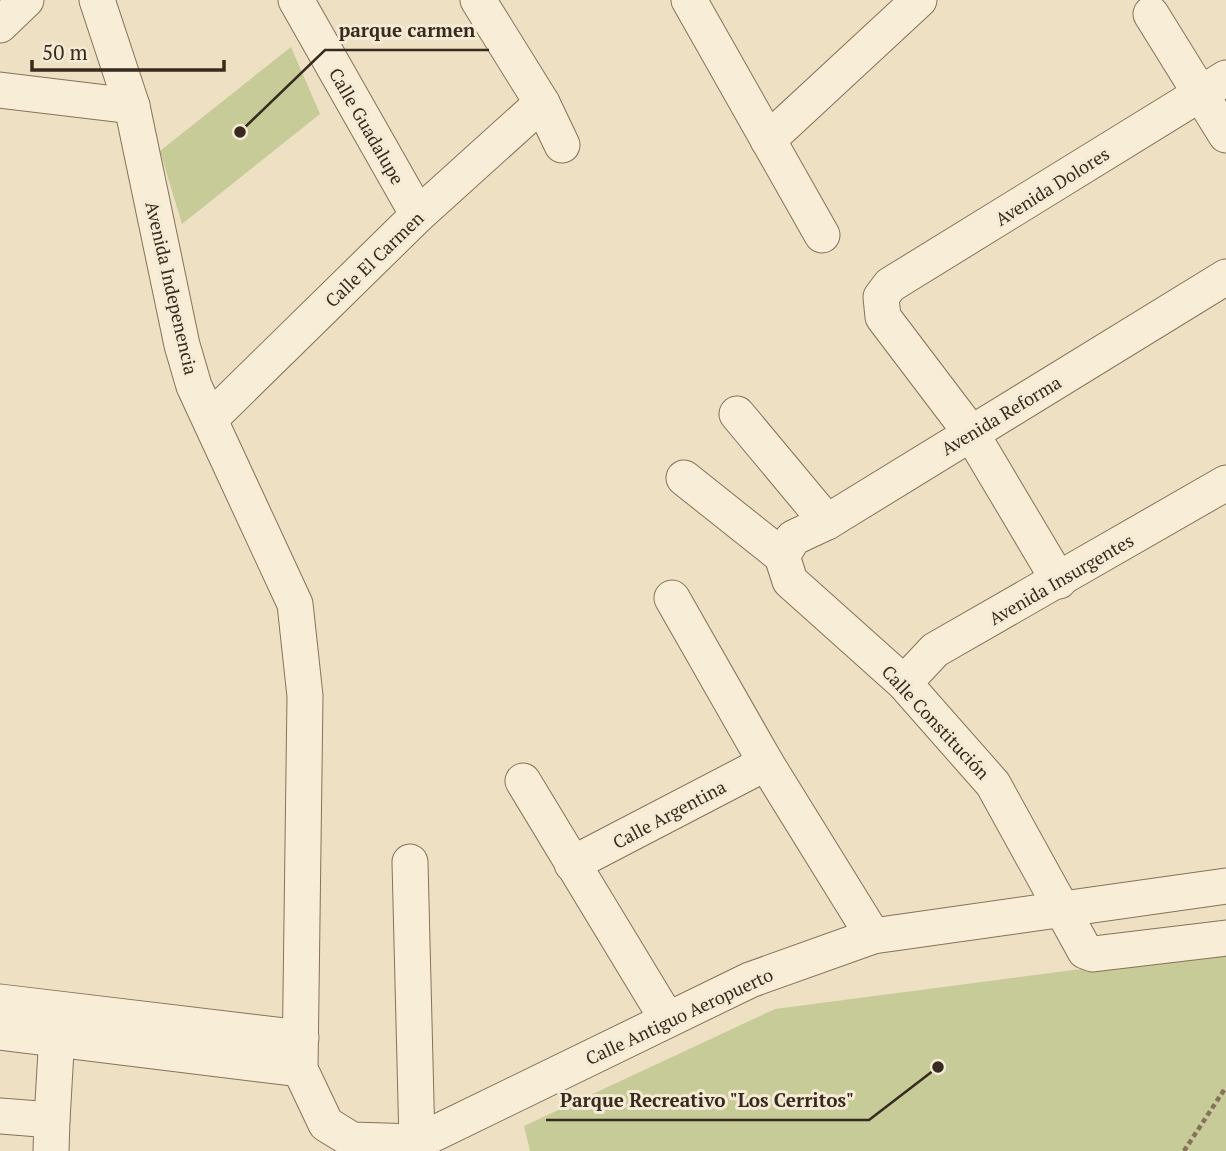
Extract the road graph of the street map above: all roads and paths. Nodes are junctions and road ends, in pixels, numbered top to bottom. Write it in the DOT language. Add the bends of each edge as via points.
graph roads {
  1 [pos="26,0"];
  2 [pos="97,0"];
  3 [pos="296,0"];
  4 [pos="478,0"];
  5 [pos="689,0"];
  6 [pos="919,0"];
  7 [pos="1151,15"];
  8 [pos="0,25"];
  9 [pos="1213,86"];
  10 [pos="0,90"];
  11 [pos="542,103"];
  12 [pos="132,106"];
  13 [pos="1226,135"];
  14 [pos="768,140"];
  15 [pos="562,145"];
  16 [pos="418,215"];
  17 [pos="822,235"];
  18 [pos="1226,277"];
  19 [pos="737,414"];
  20 [pos="211,418"];
  21 [pos="971,433"];
  22 [pos="684,478"];
  23 [pos="1226,483"];
  24 [pos="827,522"];
  25 [pos="782,556"];
  26 [pos="1059,581"];
  27 [pos="672,598"];
  28 [pos="904,683"];
  29 [pos="766,763"];
  30 [pos="523,780"];
  31 [pos="410,862"];
  32 [pos="572,864"];
  33 [pos="1226,887"];
  34 [pos="1061,912"];
  35 [pos="873,936"];
  36 [pos="1226,938"];
  37 [pos="0,1003"];
  38 [pos="667,1019"];
  39 [pos="58,1024"];
  40 [pos="0,1032"];
  41 [pos="301,1054"];
  42 [pos="1226,1087"];
  43 [pos="0,1116"];
  44 [pos="51,1136"];
  45 [pos="417,1142"];
  46 [pos="1184,1151"];
  1 -- 8 [label="street"];
  2 -- 12 [label="street, Avenida Indepenencia"];
  3 -- 16 [label="street, Calle Guadalupe"];
  4 -- 11 [label="street"];
  5 -- 14 [label="street"];
  6 -- 14 [label="street"];
  7 -- 9 [label="street"];
  9 -- 13 [label="street"];
  9 -- 21 [label="street, Avenida Dolores" via="890,285 881,297 883,317"];
  10 -- 12 [label="street"];
  11 -- 15 [label="street"];
  11 -- 16 [label="street, Calle El Carmen"];
  12 -- 20 [label="street, Avenida Indepenencia" via="182,345 194,386"];
  14 -- 17 [label="street"];
  16 -- 20 [label="street, Calle El Carmen"];
  18 -- 21 [label="street, Avenida Reforma"];
  19 -- 24 [label="street"];
  20 -- 41 [label="street, Avenida Indepenencia" via="295,604 305,696"];
  21 -- 24 [label="street, Avenida Reforma"];
  21 -- 26 [label="street"];
  22 -- 25 [label="street"];
  23 -- 26 [label="street, Avenida Insurgentes"];
  24 -- 25 [label="street, Avenida Reforma" via="793,538"];
  25 -- 28 [label="street, Calle Constitución" via="790,581"];
  26 -- 28 [label="street, Avenida Insurgentes" via="935,650"];
  27 -- 29 [label="street"];
  28 -- 34 [label="street, Calle Constitución" via="993,784"];
  29 -- 32 [label="street, Calle Argentina"];
  29 -- 35 [label="street"];
  30 -- 32 [label="street"];
  31 -- 45 [label="street"];
  32 -- 38 [label="street"];
  33 -- 34 [label="street, Calle Antiguo Aeropuerto"];
  34 -- 35 [label="street, Calle Antiguo Aeropuerto"];
  34 -- 36 [label="street, Calle Constitución" via="1085,951 1093,954"];
  35 -- 38 [label="street, Calle Antiguo Aeropuerto" via="750,981"];
  37 -- 39 [label="street"];
  38 -- 45 [label="street, Calle Antiguo Aeropuerto"];
  39 -- 40 [label="street"];
  39 -- 41 [label="street"];
  39 -- 44 [label="street"];
  41 -- 45 [label="street, Calle Antiguo Aeropuerto" via="326,1124 352,1140"];
  42 -- 46 [label="path"];
  43 -- 44 [label="street"];
}
